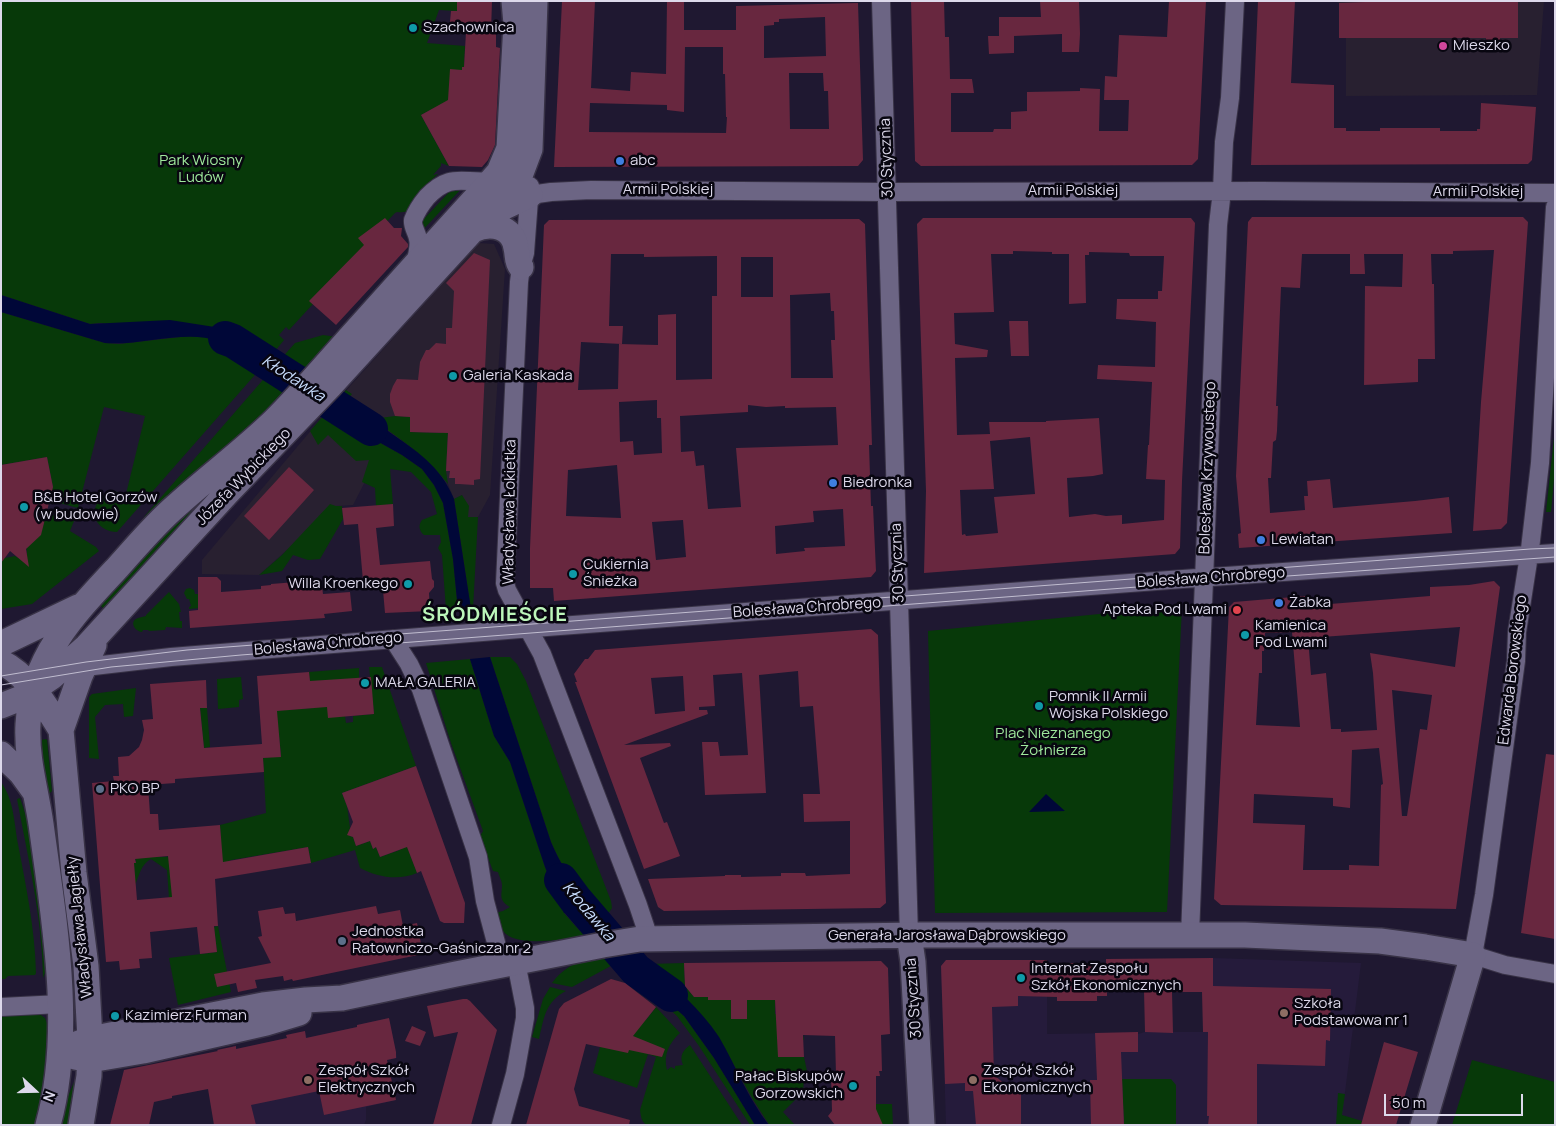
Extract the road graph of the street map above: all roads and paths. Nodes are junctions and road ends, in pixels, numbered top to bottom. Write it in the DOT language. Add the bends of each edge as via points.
graph roads {
  1 [pos="514,1"];
  2 [pos="535,1"];
  3 [pos="881,1"];
  4 [pos="1235,1"];
  5 [pos="520,149"];
  6 [pos="492,181"];
  7 [pos="1222,191"];
  8 [pos="888,192"];
  9 [pos="1555,193"];
  10 [pos="530,195"];
  11 [pos="1555,207"];
  12 [pos="479,224"];
  13 [pos="415,266"];
  14 [pos="521,267"];
  15 [pos="324,380"];
  16 [pos="292,414"];
  17 [pos="1555,553"];
  18 [pos="1529,554"];
  19 [pos="1204,578"];
  20 [pos="899,601"];
  21 [pos="84,603"];
  22 [pos="107,624"];
  23 [pos="528,628"];
  24 [pos="393,639"];
  25 [pos="1,644"];
  26 [pos="1,662"];
  27 [pos="84,667"];
  28 [pos="33,690"];
  29 [pos="1,706"];
  30 [pos="61,730"];
  31 [pos="1,754"];
  32 [pos="34,791"];
  33 [pos="909,935"];
  34 [pos="1190,935"];
  35 [pos="645,938"];
  36 [pos="1472,955"];
  37 [pos="509,964"];
  38 [pos="1555,974"];
  39 [pos="60,1004"];
  40 [pos="1,1007"];
  41 [pos="90,1050"];
  42 [pos="60,1052"];
  43 [pos="48,1125"];
  44 [pos="81,1125"];
  45 [pos="501,1125"];
  46 [pos="922,1125"];
  47 [pos="1423,1125"];
  1 -- 5 [label="main road, Władysława Łokietka"];
  2 -- 5 [label="main road, Władysława Łokietka"];
  3 -- 8 [label="street, 30 Stycznia"];
  4 -- 7 [label="street, Bolesława Krzywoustego"];
  5 -- 6 [label="main road, Józefa Wybickiego"];
  5 -- 10 [label="street, Władysława Łokietka"];
  5 -- 12 [label="main road, Władysława Łokietka" via="522,173"];
  6 -- 13 [label="main road, Józefa Wybickiego"];
  6 -- 13 [label="street" via="446,182 422,203 413,221 418,240"];
  7 -- 8 [label="street, Armii Polskiej"];
  7 -- 9 [label="street, Armii Polskiej"];
  7 -- 19 [label="street, Bolesława Krzywoustego"];
  8 -- 10 [label="street, Armii Polskiej" via="591,190"];
  8 -- 20 [label="street, 30 Stycznia"];
  10 -- 12 [label="main road"];
  10 -- 14 [label="street, Władysława Łokietka"];
  11 -- 18 [label="street, Edwarda Borowskiego" via="1540,464"];
  12 -- 14 [label="main road" via="499,227 507,232 513,239"];
  12 -- 15 [label="main road, Józefa Wybickiego"];
  13 -- 15 [label="main road, Józefa Wybickiego"];
  14 -- 23 [label="street, Władysława Łokietka" via="505,583"];
  15 -- 16 [label="main road, Józefa Wybickiego"];
  16 -- 21 [label="main road, Józefa Wybickiego" via="262,432 174,508"];
  16 -- 22 [label="main road, Józefa Wybickiego" via="228,492"];
  17 -- 18 [label="street, Bolesława Chrobrego"];
  18 -- 19 [label="street, Bolesława Chrobrego"];
  18 -- 36 [label="street, Edwarda Borowskiego" via="1486,885"];
  19 -- 20 [label="street, Bolesława Chrobrego"];
  19 -- 34 [label="street, Bolesława Krzywoustego"];
  20 -- 23 [label="street, Bolesława Chrobrego"];
  20 -- 33 [label="street, 30 Stycznia"];
  21 -- 25 [label="main road"];
  21 -- 28 [label="main road, Władysława Jagiełły" via="55,642"];
  22 -- 27 [label="main road"];
  22 -- 28 [label="main road, Józefa Wybickiego" via="69,663"];
  23 -- 24 [label="street, Bolesława Chrobrego"];
  23 -- 35 [label="street, Władysława Łokietka" via="542,654 635,896"];
  24 -- 27 [label="street, Bolesława Chrobrego"];
  24 -- 37 [label="street" via="410,664 421,689 481,866 485,901"];
  26 -- 28 [label="main road" via="19,674"];
  27 -- 30 [label="main road"];
  28 -- 29 [label="main road, Józefa Wybickiego"];
  28 -- 30 [label="main road"];
  28 -- 32 [label="main road, Władysława Jagiełły" via="28,732"];
  30 -- 41 [label="main road, Władysława Jagiełły" via="86,966"];
  31 -- 32 [label="main road"];
  32 -- 39 [label="main road, Władysława Jagiełły" via="53,915"];
  33 -- 34 [label="main road, Generała Jarosława Dąbrowskiego"];
  33 -- 35 [label="main road, Generała Jarosława Dąbrowskiego"];
  33 -- 46 [label="main road, 30 Stycznia"];
  34 -- 36 [label="main road, Generała Jarosława Dąbrowskiego" via="1380,941"];
  35 -- 37 [label="main road, Generała Jarosława Dąbrowskiego"];
  36 -- 38 [label="street, Generała Jarosława Dąbrowskiego"];
  36 -- 47 [label="main road, Edwarda Borowskiego"];
  37 -- 41 [label="main road, Generała Jarosława Dąbrowskiego" via="342,998 266,1023 173,1045"];
  37 -- 45 [label="street" via="525,1008 525,1018"];
  39 -- 40 [label="street"];
  39 -- 42 [label="main road, Władysława Jagiełły"];
  41 -- 42 [label="main road, Generała Jarosława Dąbrowskiego"];
  41 -- 44 [label="main road, Władysława Jagiełły"];
  42 -- 43 [label="main road, Władysława Jagiełły" via="56,1093"];
}
